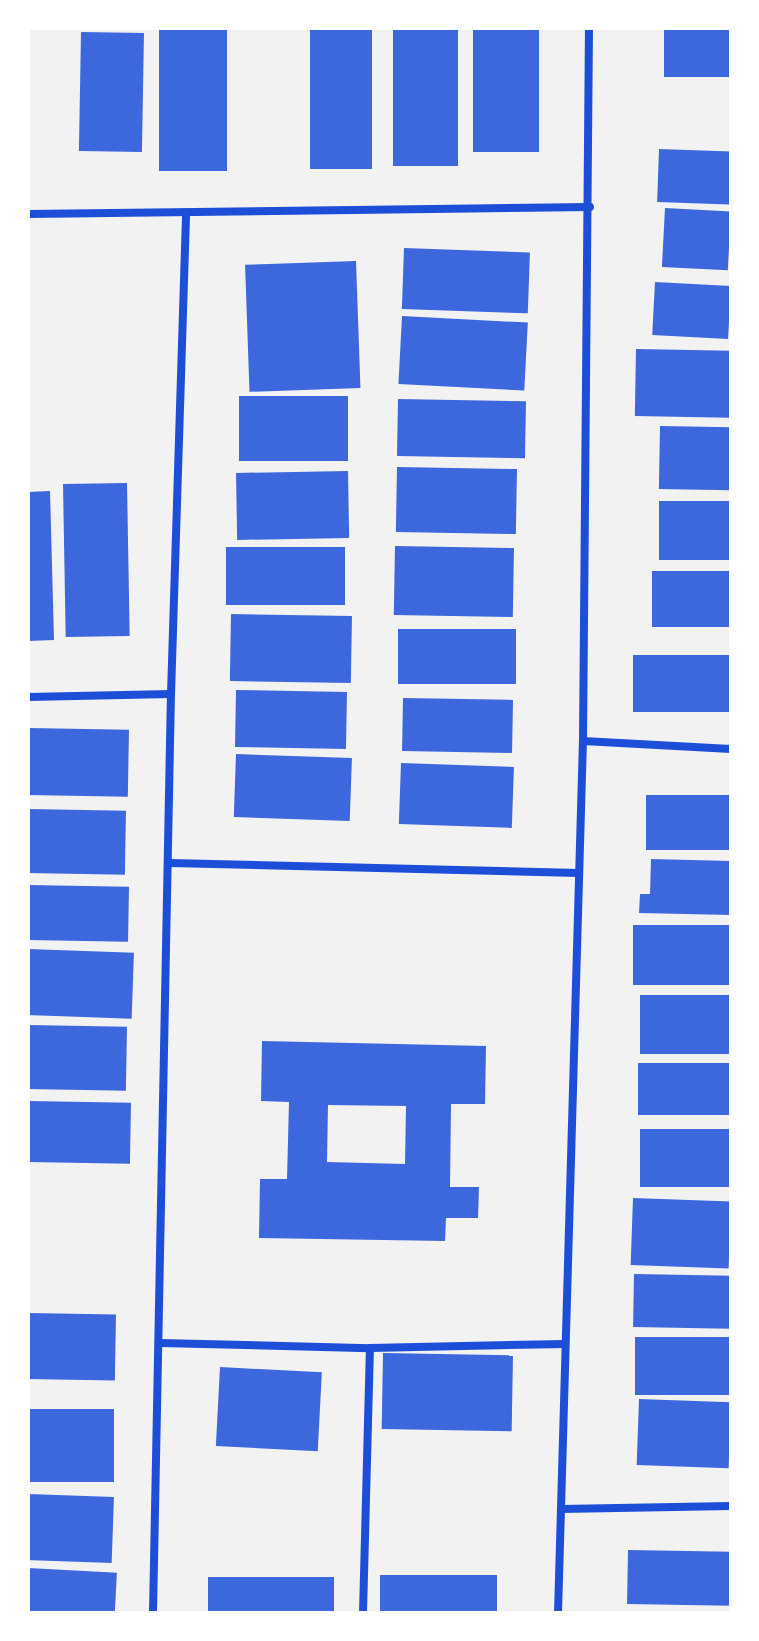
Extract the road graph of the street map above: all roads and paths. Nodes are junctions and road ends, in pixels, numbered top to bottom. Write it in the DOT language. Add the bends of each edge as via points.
graph roads {
  1 [pos="589,28"];
  2 [pos="590,207"];
  3 [pos="186,213"];
  4 [pos="28,214"];
  5 [pos="171,694"];
  6 [pos="28,697"];
  7 [pos="583,741"];
  8 [pos="731,749"];
  9 [pos="170,863"];
  10 [pos="579,873"];
  11 [pos="160,1343"];
  12 [pos="565,1344"];
  13 [pos="370,1348"];
  14 [pos="731,1506"];
  15 [pos="561,1509"];
  16 [pos="153,1613"];
  17 [pos="363,1613"];
  18 [pos="558,1613"];
  1 -- 2 [label="street"];
  2 -- 3 [label="street"];
  2 -- 7 [label="street"];
  3 -- 4 [label="street"];
  3 -- 5 [label="street"];
  5 -- 6 [label="street"];
  5 -- 9 [label="street"];
  7 -- 8 [label="street"];
  7 -- 10 [label="street"];
  9 -- 10 [label="street"];
  9 -- 11 [label="street"];
  10 -- 12 [label="street"];
  11 -- 13 [label="street"];
  11 -- 16 [label="street"];
  12 -- 13 [label="street"];
  12 -- 15 [label="street"];
  13 -- 17 [label="street"];
  14 -- 15 [label="street"];
  15 -- 18 [label="street"];
}
